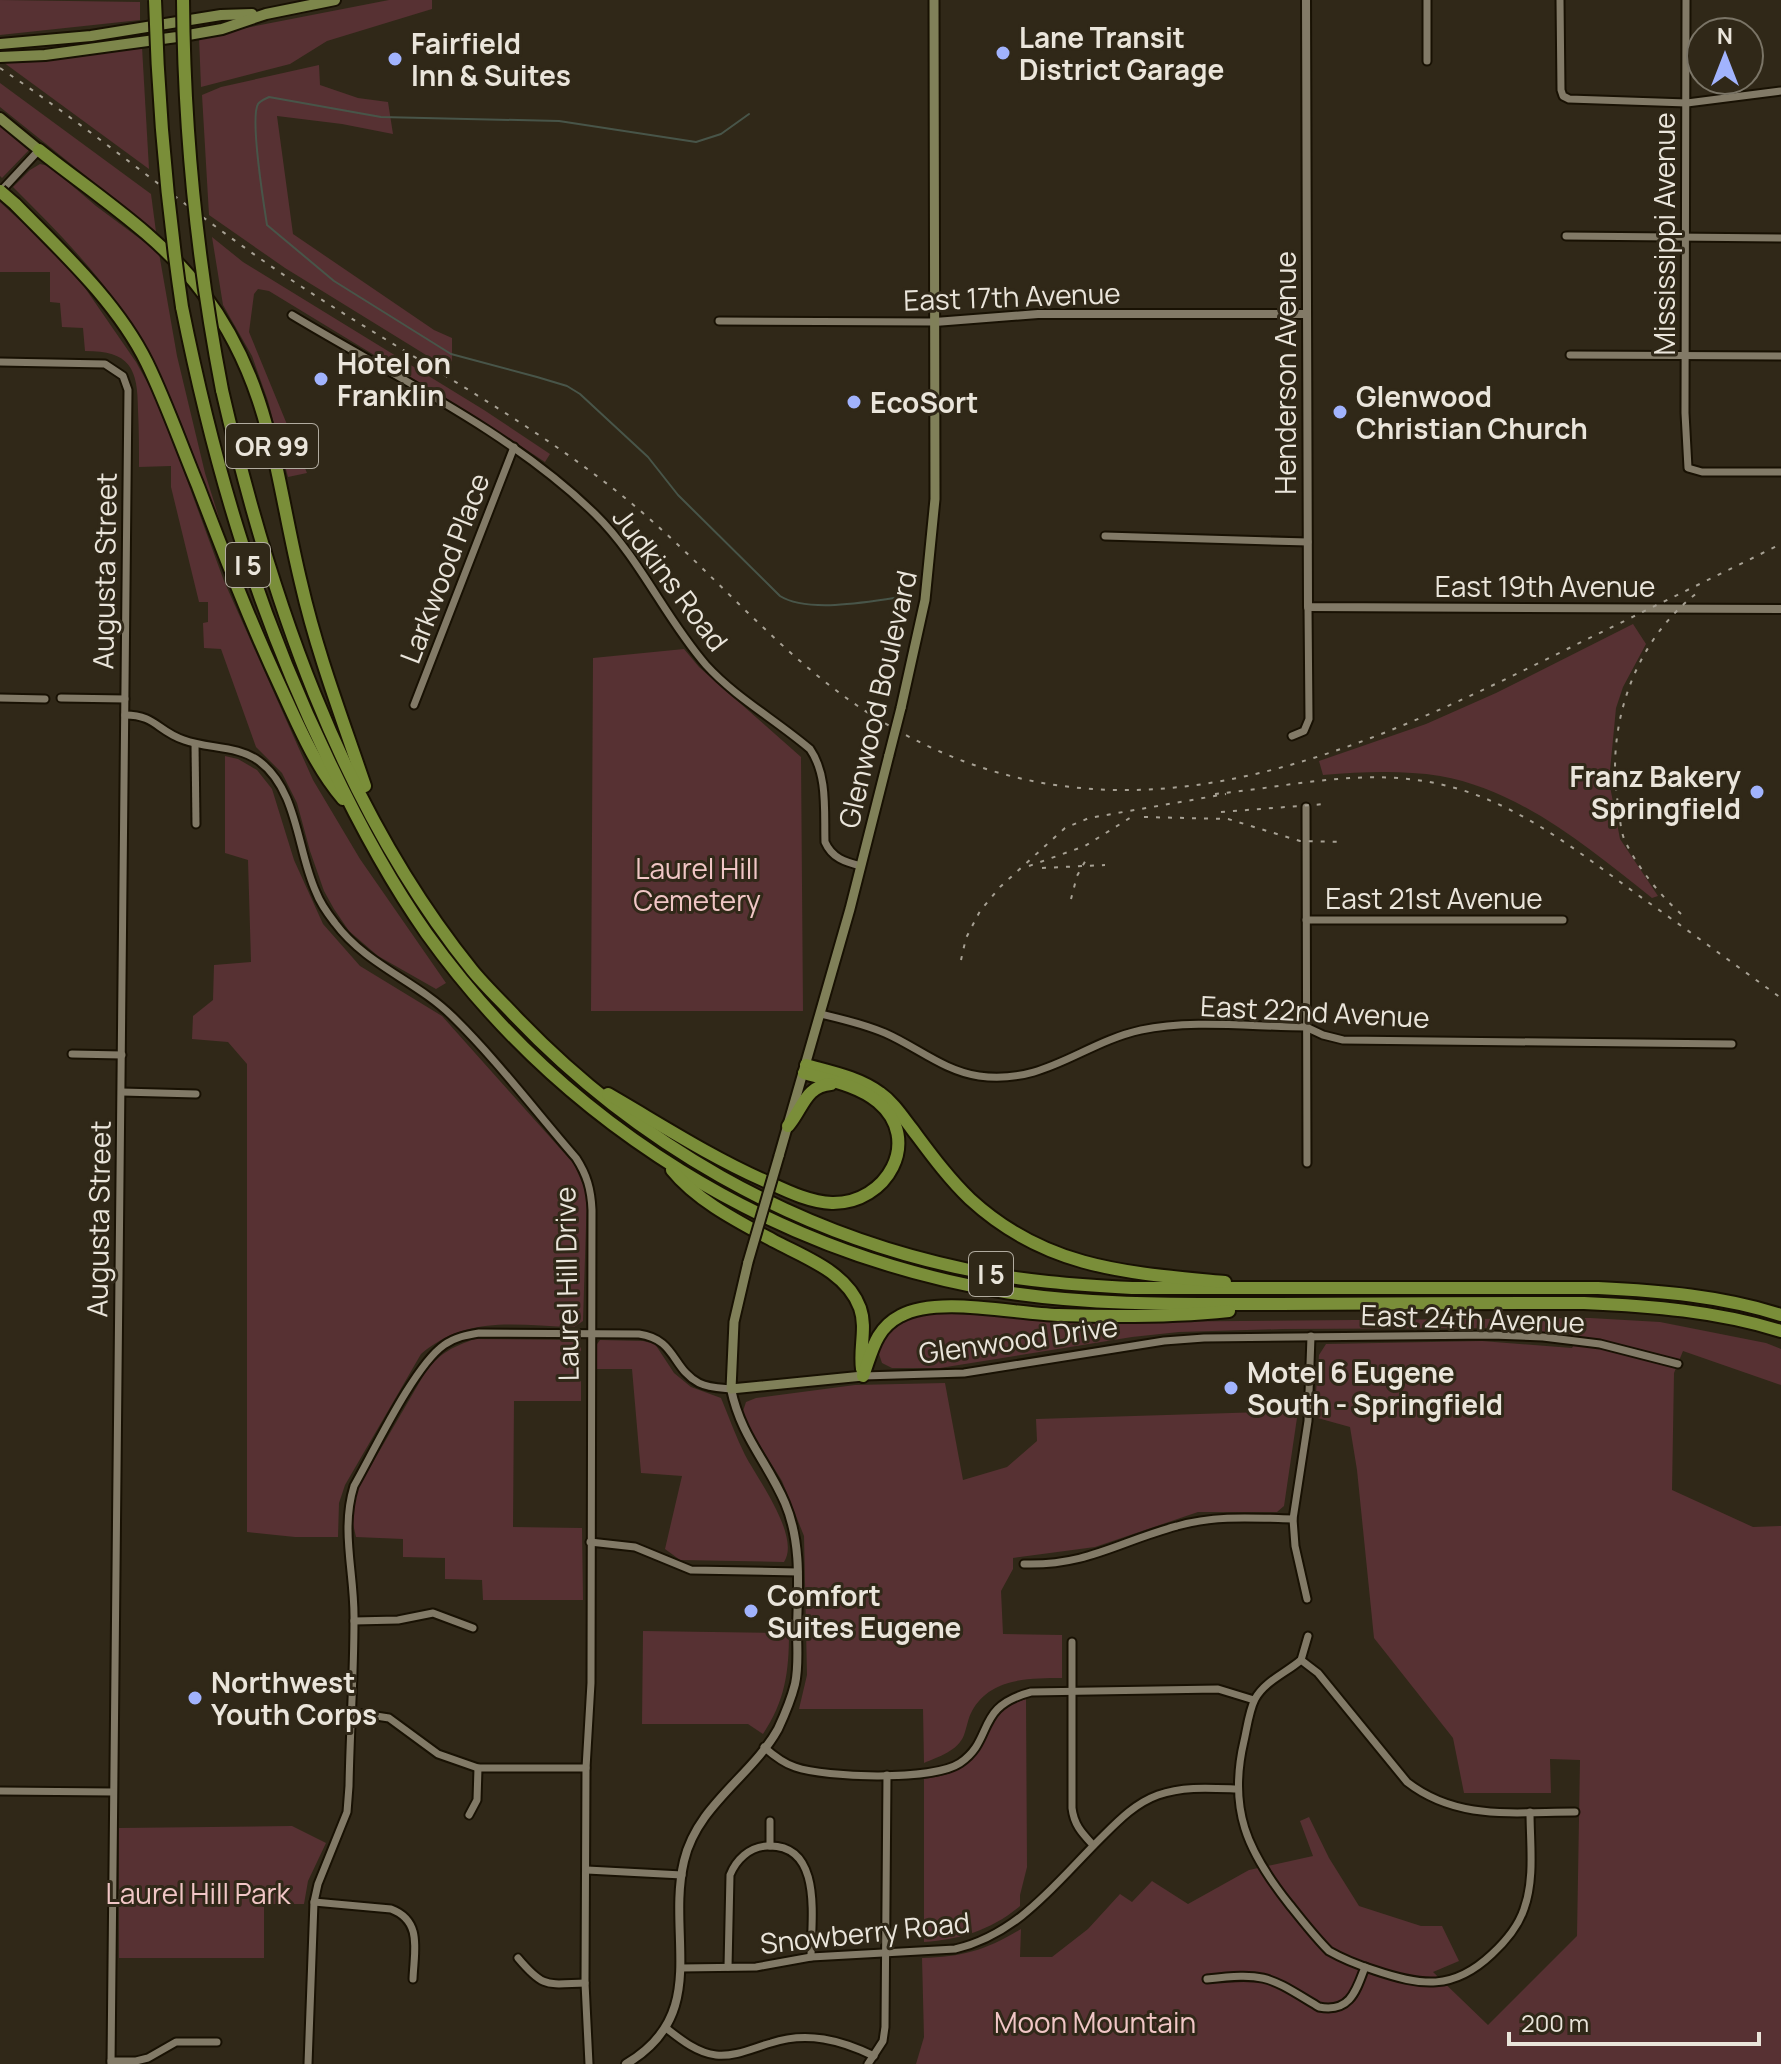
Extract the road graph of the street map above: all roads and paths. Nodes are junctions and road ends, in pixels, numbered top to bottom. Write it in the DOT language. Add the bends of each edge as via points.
graph roads {
  1 [pos="155,0"];
  2 [pos="183,0"];
  3 [pos="335,0"];
  4 [pos="934,0"];
  5 [pos="1306,0"];
  6 [pos="1427,0"];
  7 [pos="1560,0"];
  8 [pos="1686,0"];
  9 [pos="266,14"];
  10 [pos="0,44"];
  11 [pos="0,57"];
  12 [pos="1427,61"];
  13 [pos="1781,91"];
  14 [pos="1687,103"];
  15 [pos="0,118"];
  16 [pos="39,150"];
  17 [pos="0,191"];
  18 [pos="1566,236"];
  19 [pos="1686,238"];
  20 [pos="1781,238"];
  21 [pos="1306,314"];
  22 [pos="292,315"];
  23 [pos="719,321"];
  24 [pos="935,322"];
  25 [pos="1685,354"];
  26 [pos="1570,355"];
  27 [pos="1781,356"];
  28 [pos="0,362"];
  29 [pos="514,447"];
  30 [pos="1781,472"];
  31 [pos="1105,536"];
  32 [pos="1308,542"];
  33 [pos="1308,607"];
  34 [pos="1781,609"];
  35 [pos="0,698"];
  36 [pos="61,698"];
  37 [pos="45,699"];
  38 [pos="125,699"];
  39 [pos="414,705"];
  40 [pos="125,715"];
  41 [pos="1292,736"];
  42 [pos="195,744"];
  43 [pos="1306,807"];
  44 [pos="353,811"];
  45 [pos="375,819"];
  46 [pos="196,824"];
  47 [pos="861,866"];
  48 [pos="1306,920"];
  49 [pos="1563,920"];
  50 [pos="821,1014"];
  51 [pos="1306,1027"];
  52 [pos="1732,1044"];
  53 [pos="72,1054"];
  54 [pos="122,1055"];
  55 [pos="805,1069"];
  56 [pos="574,1074"];
  57 [pos="839,1084"];
  58 [pos="122,1092"];
  59 [pos="196,1094"];
  60 [pos="788,1126"];
  61 [pos="665,1161"];
  62 [pos="1307,1163"];
  63 [pos="1299,1289"];
  64 [pos="1306,1304"];
  65 [pos="1781,1315"];
  66 [pos="1781,1331"];
  67 [pos="591,1334"];
  68 [pos="1311,1336"];
  69 [pos="1678,1364"];
  70 [pos="863,1376"];
  71 [pos="731,1389"];
  72 [pos="1293,1519"];
  73 [pos="590,1542"];
  74 [pos="1024,1564"];
  75 [pos="798,1572"];
  76 [pos="1307,1599"];
  77 [pos="354,1621"];
  78 [pos="473,1628"];
  79 [pos="1308,1636"];
  80 [pos="1072,1642"];
  81 [pos="1301,1660"];
  82 [pos="1072,1690"];
  83 [pos="1254,1700"];
  84 [pos="350,1712"];
  85 [pos="764,1747"];
  86 [pos="478,1768"];
  87 [pos="586,1768"];
  88 [pos="887,1775"];
  89 [pos="1237,1789"];
  90 [pos="0,1791"];
  91 [pos="113,1792"];
  92 [pos="1530,1812"];
  93 [pos="1575,1812"];
  94 [pos="469,1815"];
  95 [pos="770,1821"];
  96 [pos="1093,1845"];
  97 [pos="770,1846"];
  98 [pos="587,1870"];
  99 [pos="682,1875"];
  100 [pos="314,1902"];
  101 [pos="885,1953"];
  102 [pos="811,1957"];
  103 [pos="518,1958"];
  104 [pos="728,1967"];
  105 [pos="1365,1967"];
  106 [pos="681,1968"];
  107 [pos="413,1979"];
  108 [pos="1207,1979"];
  109 [pos="585,1983"];
  110 [pos="666,2028"];
  111 [pos="217,2042"];
  112 [pos="715,2055"];
  113 [pos="874,2056"];
  114 [pos="111,2062"];
  115 [pos="308,2064"];
  116 [pos="589,2064"];
  117 [pos="626,2064"];
  118 [pos="712,2064"];
  119 [pos="868,2064"];
  1 -- 44 [label="highway, I 5, bridge" via="171,231 200,398 239,540 302,705"];
  2 -- 45 [label="highway, I 5, bridge" via="193,204 222,390 242,476 286,616 344,760"];
  3 -- 9 [label="main road"];
  4 -- 24 [label="main road, Glenwood Boulevard"];
  5 -- 21 [label="street, Henderson Avenue"];
  6 -- 12 [label="street"];
  7 -- 14 [label="street" via="1563,96 1579,102"];
  8 -- 14 [label="street, Mississippi Avenue"];
  9 -- 10 [label="main road" via="221,15"];
  9 -- 11 [label="main road" via="222,29"];
  13 -- 14 [label="street"];
  14 -- 19 [label="street, Mississippi Avenue"];
  15 -- 16 [label="main road, OR 99"];
  16 -- 17 [label="street"];
  16 -- 45 [label="highway, OR 99" via="184,269 247,365 266,419 319,652"];
  17 -- 44 [label="highway, OR 99, bridge" via="113,310 145,360 265,653 330,785"];
  18 -- 19 [label="street"];
  19 -- 20 [label="street"];
  19 -- 25 [label="street, Mississippi Avenue"];
  21 -- 24 [label="street, East 17th Avenue" via="1038,314"];
  21 -- 32 [label="street, Henderson Avenue"];
  22 -- 29 [label="street, Judkins Road"];
  23 -- 24 [label="street, East 17th Avenue"];
  24 -- 47 [label="main road, Glenwood Boulevard, bridge" via="932,549 901,708"];
  25 -- 26 [label="street"];
  25 -- 27 [label="street"];
  25 -- 30 [label="street, Mississippi Avenue" via="1688,468"];
  28 -- 38 [label="street, Augusta Street" via="96,362 111,366 127,385"];
  29 -- 39 [label="street, Larkwood Place"];
  29 -- 47 [label="street, Judkins Road" via="603,523 709,667 810,749 821,771 829,852"];
  31 -- 32 [label="street"];
  32 -- 33 [label="street, Henderson Avenue"];
  33 -- 34 [label="street, East 19th Avenue"];
  33 -- 41 [label="street, Henderson Avenue" via="1309,719 1304,731"];
  35 -- 37 [label="street"];
  36 -- 38 [label="street"];
  38 -- 40 [label="street, Augusta Street"];
  40 -- 42 [label="street, Laurel Hill Drive" via="144,715 169,734"];
  40 -- 54 [label="street, Augusta Street"];
  42 -- 46 [label="street"];
  42 -- 67 [label="street, Laurel Hill Drive" via="241,752 271,773 286,798 316,893 335,923 377,964 453,1016 576,1158 591,1191"];
  43 -- 48 [label="street"];
  44 -- 61 [label="highway, I 5" via="427,933 503,1026 581,1100"];
  45 -- 56 [label="highway, I 5" via="406,876 474,972"];
  47 -- 50 [label="main road, Glenwood Boulevard"];
  48 -- 49 [label="street, East 21st Avenue"];
  48 -- 51 [label="street"];
  50 -- 51 [label="street, East 22nd Avenue" via="886,1033 956,1070 1003,1077 1051,1068 1142,1030"];
  50 -- 55 [label="main road, Glenwood Boulevard"];
  51 -- 52 [label="street, East 22nd Avenue" via="1343,1040"];
  51 -- 62 [label="street"];
  53 -- 54 [label="street"];
  54 -- 58 [label="street, Augusta Street"];
  55 -- 57 [label="highway"];
  55 -- 60 [label="main road, Glenwood Boulevard"];
  55 -- 63 [label="highway" via="846,1076 881,1094 969,1198 1037,1246 1126,1272"];
  56 -- 57 [label="highway" via="721,1161 790,1192 831,1203 863,1198 877,1189 893,1167 898,1143 889,1113 878,1102"];
  56 -- 63 [label="highway, I 5" via="654,1137 715,1174 804,1218 904,1254 1069,1284"];
  57 -- 60 [label="highway" via="810,1092"];
  58 -- 59 [label="street"];
  58 -- 91 [label="street, Augusta Street"];
  60 -- 71 [label="main road, Glenwood Boulevard, bridge" via="734,1322"];
  61 -- 64 [label="highway, I 5" via="772,1221 885,1265 944,1280 1099,1302"];
  61 -- 70 [label="highway" via="710,1203 847,1286 861,1310"];
  63 -- 65 [label="highway, I 5" via="1598,1288 1709,1298"];
  64 -- 66 [label="highway, I 5" via="1647,1306"];
  64 -- 70 [label="highway" via="1141,1317 952,1307 914,1310 898,1316 878,1335"];
  67 -- 71 [label="street" via="650,1336 670,1349 699,1383"];
  67 -- 73 [label="street, Laurel Hill Drive"];
  67 -- 77 [label="street" via="479,1333 459,1337 428,1360 348,1505"];
  68 -- 69 [label="street, East 24th Avenue" via="1543,1337 1600,1344"];
  68 -- 70 [label="street, Glenwood Drive" via="1164,1341 964,1373"];
  68 -- 72 [label="street" via="1308,1421"];
  70 -- 71 [label="main road, Glenwood Drive"];
  71 -- 75 [label="street" via="741,1427 786,1505"];
  72 -- 74 [label="street" via="1202,1520 1078,1560"];
  72 -- 76 [label="street"];
  73 -- 75 [label="street" via="635,1547 691,1570"];
  73 -- 87 [label="street, Laurel Hill Drive"];
  75 -- 85 [label="street" via="796,1680 785,1715"];
  77 -- 78 [label="street" via="433,1613"];
  77 -- 84 [label="street"];
  79 -- 81 [label="street"];
  80 -- 82 [label="street"];
  81 -- 83 [label="street"];
  81 -- 92 [label="street" via="1422,1794 1466,1810"];
  82 -- 83 [label="street" via="1218,1689"];
  82 -- 88 [label="street" via="1013,1696 997,1707 973,1750 943,1771"];
  82 -- 96 [label="street" via="1073,1819"];
  83 -- 89 [label="street"];
  84 -- 86 [label="street" via="389,1718 438,1754"];
  84 -- 100 [label="street" via="347,1812"];
  85 -- 88 [label="street" via="793,1767 813,1772"];
  85 -- 99 [label="street" via="695,1831"];
  86 -- 87 [label="street"];
  86 -- 94 [label="street" via="477,1800"];
  87 -- 98 [label="street, Laurel Hill Drive"];
  88 -- 101 [label="street"];
  89 -- 96 [label="street, Snowberry Road" via="1193,1788 1159,1795 1131,1809"];
  89 -- 105 [label="street" via="1250,1846 1267,1876 1329,1951"];
  90 -- 91 [label="street"];
  91 -- 114 [label="street, Augusta Street"];
  92 -- 93 [label="street"];
  92 -- 105 [label="street" via="1528,1896 1515,1929 1500,1947 1467,1973 1448,1980 1408,1982"];
  95 -- 97 [label="street"];
  96 -- 101 [label="street, Snowberry Road" via="1021,1918 992,1938 955,1949"];
  97 -- 102 [label="street" via="797,1856 807,1869"];
  97 -- 104 [label="street" via="758,1847 734,1863"];
  98 -- 99 [label="street"];
  98 -- 109 [label="street, Laurel Hill Drive"];
  99 -- 106 [label="street"];
  100 -- 107 [label="street" via="402,1913 414,1933"];
  100 -- 115 [label="street"];
  101 -- 102 [label="street, Snowberry Road"];
  101 -- 113 [label="street" via="885,2027"];
  102 -- 104 [label="street, Snowberry Road"];
  103 -- 109 [label="street" via="539,1981"];
  104 -- 106 [label="street, Snowberry Road"];
  105 -- 108 [label="street" via="1351,2000 1327,2009 1272,1979 1248,1974"];
  106 -- 110 [label="street" via="677,2002"];
  109 -- 116 [label="street, Laurel Hill Drive"];
  110 -- 112 [label="street"];
  110 -- 117 [label="street"];
  111 -- 114 [label="street" via="176,2042 148,2058"];
  112 -- 113 [label="street" via="813,2037"];
  112 -- 118 [label="street"];
  113 -- 119 [label="street"];
}
